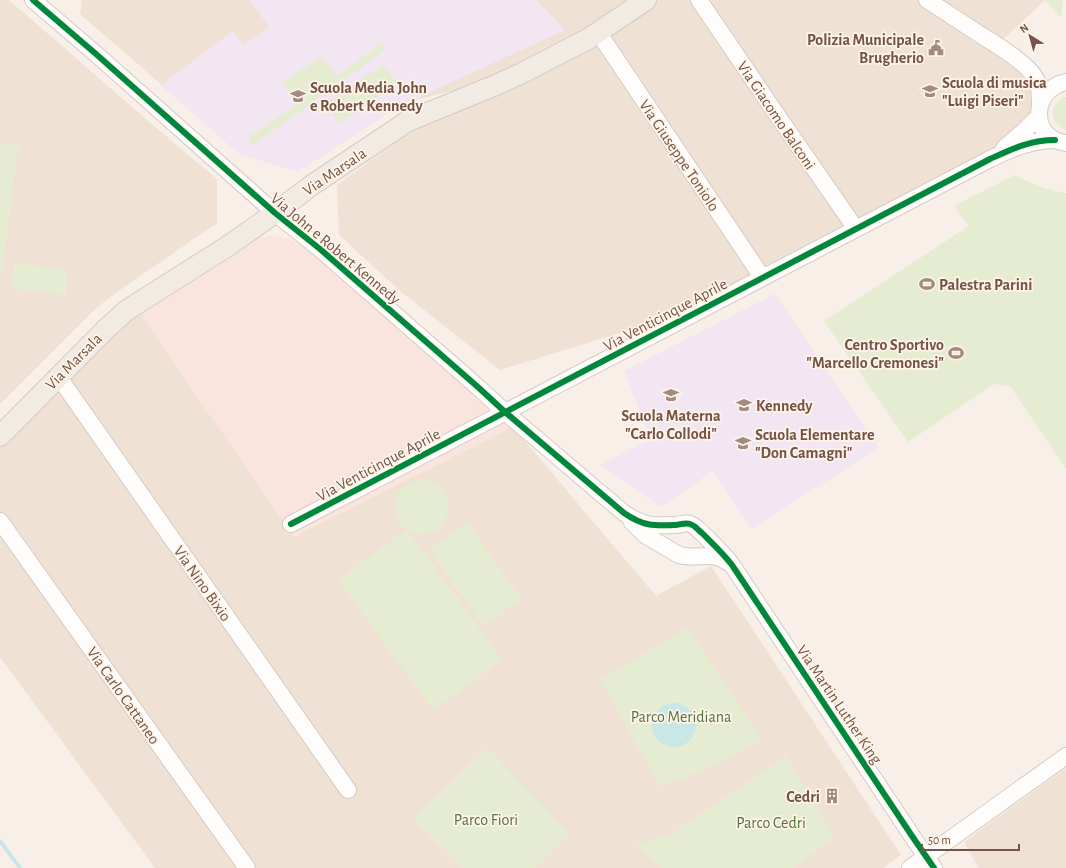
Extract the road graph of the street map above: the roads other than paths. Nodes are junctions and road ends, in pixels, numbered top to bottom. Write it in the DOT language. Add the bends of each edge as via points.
graph roads {
  1 [pos="34,0"];
  2 [pos="646,0"];
  3 [pos="699,0"];
  4 [pos="927,0"];
  5 [pos="598,32"];
  6 [pos="1066,81"];
  7 [pos="1040,110"];
  8 [pos="1061,142"];
  9 [pos="990,158"];
  10 [pos="275,213"];
  11 [pos="856,229"];
  12 [pos="762,277"];
  13 [pos="58,376"];
  14 [pos="505,412"];
  15 [pos="0,436"];
  16 [pos="624,514"];
  17 [pos="0,521"];
  18 [pos="291,524"];
  19 [pos="679,525"];
  20 [pos="700,532"];
  21 [pos="682,554"];
  22 [pos="732,565"];
  23 [pos="1066,756"];
  24 [pos="348,790"];
  25 [pos="930,862"];
  26 [pos="248,868"];
  27 [pos="910,868"];
  1 -- 10 [label="street, Via John e Robert Kennedy"];
  2 -- 5 [label="main road, Via Marsala"];
  3 -- 11 [label="street, Via Giacomo Balconi"];
  4 -- 7 [label="street" via="1024,66 1038,82"];
  5 -- 10 [label="main road, Via Marsala" via="496,85 408,121"];
  5 -- 12 [label="street, Via Giuseppe Toniolo"];
  6 -- 7 [label="street, Via Venticinque Aprile" via="1057,84 1044,95"];
  7 -- 8 [label="street" via="1041,126 1047,134"];
  7 -- 9 [label="street, Via Venticinque Aprile" via="1024,132"];
  8 -- 9 [label="street, Via Venticinque Aprile" via="1030,143"];
  9 -- 11 [label="street, Via Venticinque Aprile"];
  10 -- 13 [label="main road, Via Marsala" via="127,310"];
  10 -- 14 [label="street, Via John e Robert Kennedy"];
  11 -- 12 [label="street, Via Venticinque Aprile"];
  12 -- 14 [label="street, Via Venticinque Aprile"];
  13 -- 15 [label="main road, Via Marsala"];
  13 -- 24 [label="street, Via Nino Bixio"];
  14 -- 16 [label="street, Via John e Robert Kennedy"];
  14 -- 18 [label="street, Via Venticinque Aprile"];
  16 -- 19 [label="street" via="654,526"];
  16 -- 21 [label="street" via="645,534"];
  17 -- 26 [label="street, Via Carlo Cattaneo"];
  19 -- 20 [label="street" via="691,524"];
  19 -- 21 [label="street" via="669,538 670,546"];
  20 -- 21 [label="street" via="702,545 696,553"];
  20 -- 22 [label="street, Via Martin Luther King"];
  21 -- 22 [label="street" via="718,557"];
  22 -- 25 [label="street, Via Martin Luther King"];
  23 -- 25 [label="street"];
  25 -- 27 [label="street"];
}
